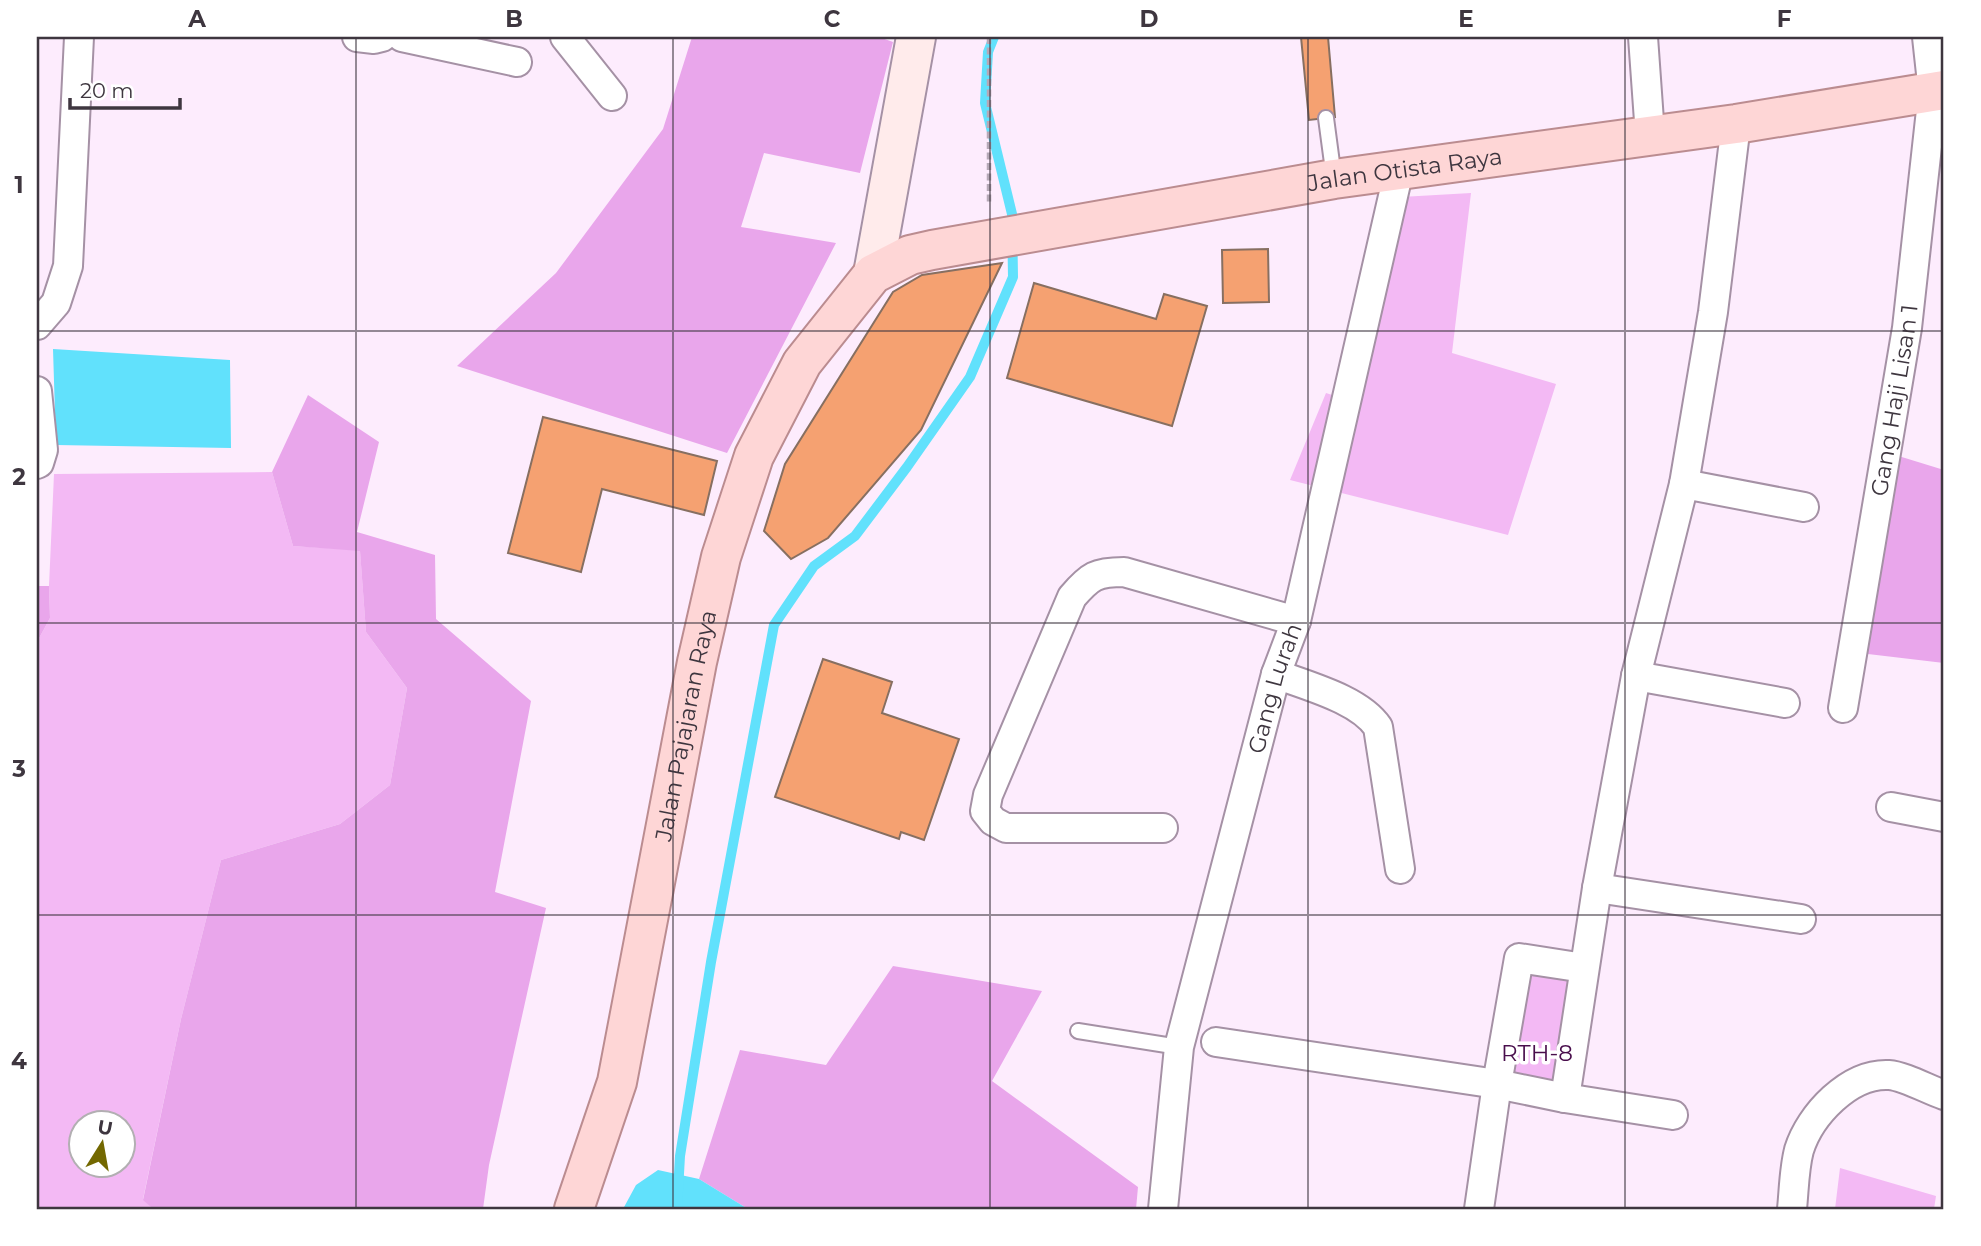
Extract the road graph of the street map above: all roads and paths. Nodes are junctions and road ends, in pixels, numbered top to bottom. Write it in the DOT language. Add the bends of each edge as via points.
graph roads {
  1 [pos="79,37"];
  2 [pos="357,37"];
  3 [pos="382,37"];
  4 [pos="402,37"];
  5 [pos="565,37"];
  6 [pos="916,37"];
  7 [pos="989,37"];
  8 [pos="1643,37"];
  9 [pos="1927,37"];
  10 [pos="517,62"];
  11 [pos="1939,91"];
  12 [pos="612,96"];
  13 [pos="1326,118"];
  14 [pos="1736,124"];
  15 [pos="1650,135"];
  16 [pos="1399,170"];
  17 [pos="1334,179"];
  18 [pos="987,227"];
  19 [pos="873,274"];
  20 [pos="37,325"];
  21 [pos="37,391"];
  22 [pos="37,464"];
  23 [pos="1684,484"];
  24 [pos="1804,507"];
  25 [pos="1296,621"];
  26 [pos="1276,674"];
  27 [pos="1636,676"];
  28 [pos="1785,704"];
  29 [pos="1843,709"];
  30 [pos="1891,807"];
  31 [pos="1944,817"];
  32 [pos="1163,828"];
  33 [pos="1400,869"];
  34 [pos="1597,888"];
  35 [pos="1801,919"];
  36 [pos="1584,968"];
  37 [pos="1078,1031"];
  38 [pos="1216,1042"];
  39 [pos="1180,1047"];
  40 [pos="1497,1084"];
  41 [pos="1944,1095"];
  42 [pos="1565,1098"];
  43 [pos="1672,1115"];
  44 [pos="574,1209"];
  45 [pos="1163,1209"];
  46 [pos="1479,1209"];
  47 [pos="1792,1209"];
  1 -- 20 [label="street" via="68,266 56,303"];
  2 -- 3 [label="street"];
  4 -- 10 [label="street"];
  5 -- 12 [label="street"];
  6 -- 19 [label="street"];
  7 -- 18 [label="path"];
  8 -- 15 [label="street"];
  9 -- 11 [label="street, Gang Haji Lisan 1"];
  11 -- 14 [label="main road, Jalan Otista Raya"];
  11 -- 29 [label="street, Gang Haji Lisan 1" via="1907,328"];
  13 -- 17 [label="lane"];
  14 -- 15 [label="main road, Jalan Otista Raya"];
  14 -- 23 [label="street" via="1716,291"];
  15 -- 16 [label="main road, Jalan Otista Raya"];
  16 -- 17 [label="main road, Jalan Otista Raya"];
  16 -- 25 [label="street, Gang Lurah"];
  17 -- 18 [label="main road, Jalan Otista Raya" via="1050,229"];
  18 -- 19 [label="main road, Jalan Otista Raya"];
  19 -- 44 [label="main road, Jalan Pajajaran Raya" via="802,363 754,456 697,662 617,1082"];
  21 -- 22 [label="street" via="43,450"];
  23 -- 24 [label="street"];
  23 -- 27 [label="street"];
  25 -- 26 [label="street, Gang Lurah"];
  25 -- 32 [label="street" via="1124,572 1104,572 1087,579 1072,597 985,811 1006,828"];
  26 -- 33 [label="street" via="1354,705 1378,727"];
  26 -- 39 [label="street, Gang Lurah"];
  27 -- 28 [label="street"];
  27 -- 34 [label="street"];
  30 -- 31 [label="street"];
  34 -- 35 [label="street"];
  34 -- 36 [label="street"];
  36 -- 40 [label="street" via="1519,958"];
  36 -- 42 [label="street"];
  37 -- 39 [label="lane"];
  38 -- 40 [label="street"];
  39 -- 45 [label="street, Gang Lurah"];
  40 -- 42 [label="street"];
  40 -- 46 [label="street"];
  41 -- 47 [label="street" via="1891,1075 1871,1076 1833,1099 1815,1118 1800,1149"];
  42 -- 43 [label="street"];
}
